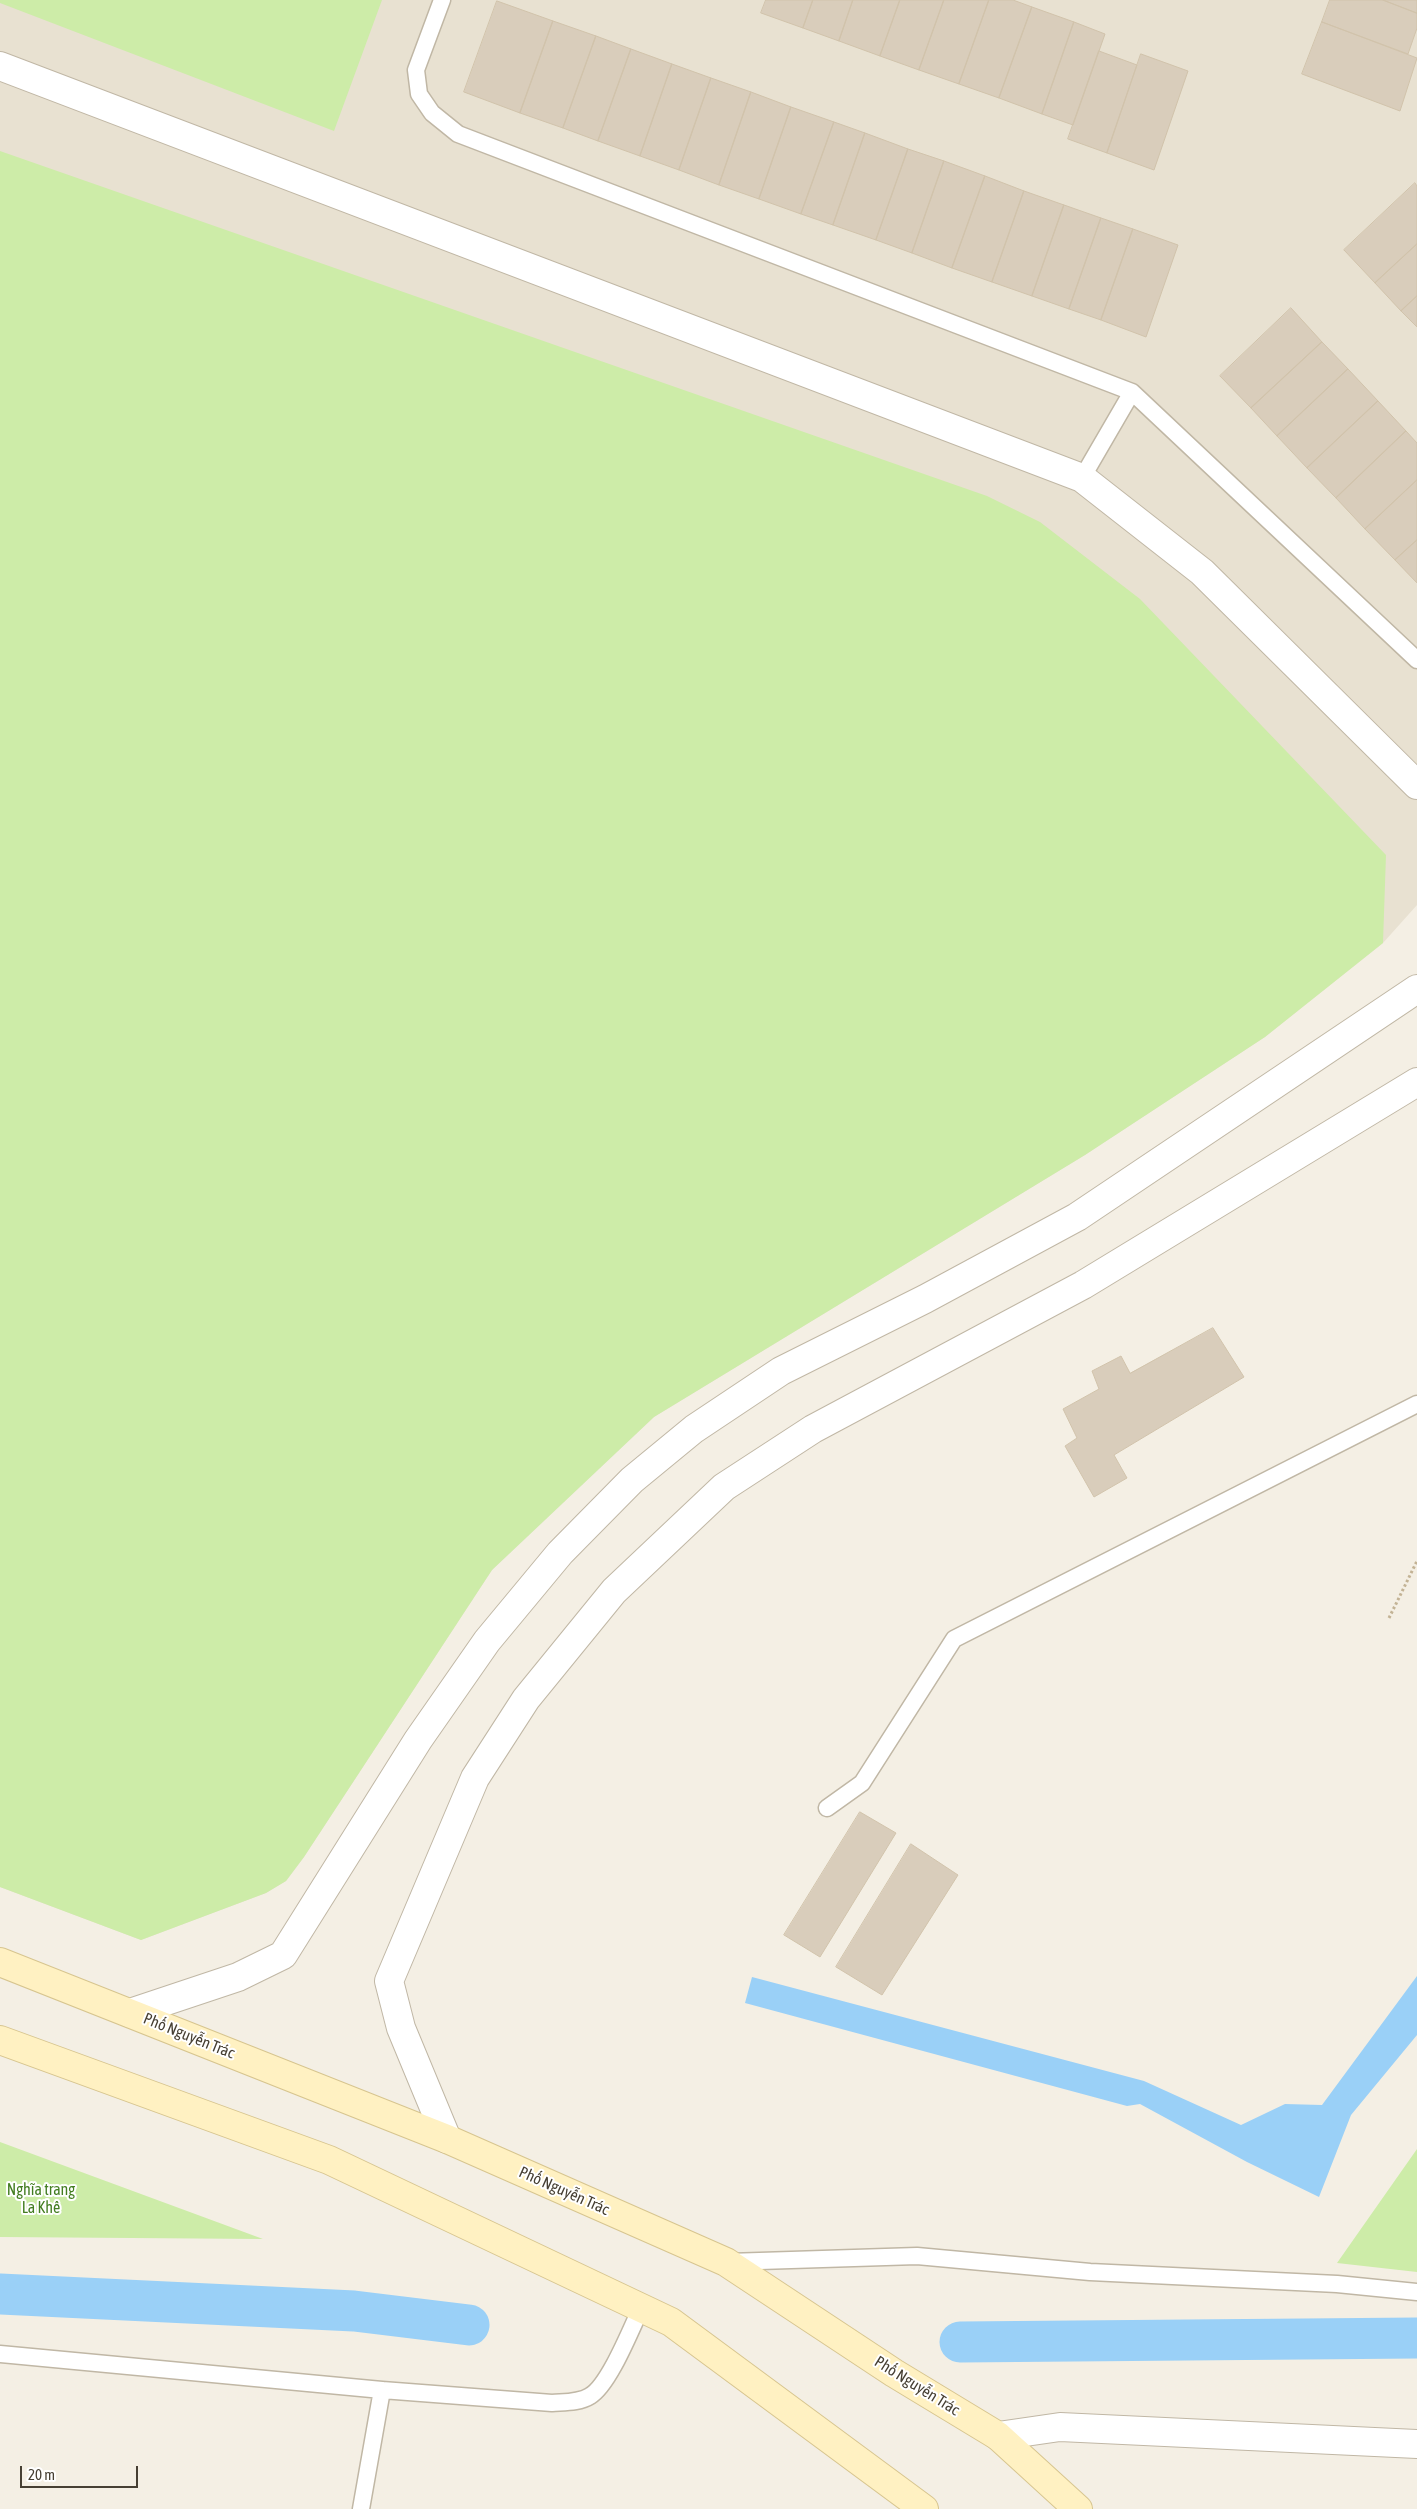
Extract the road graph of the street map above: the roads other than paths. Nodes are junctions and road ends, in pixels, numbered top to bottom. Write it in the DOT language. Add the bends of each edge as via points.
graph roads {
  1 [pos="442,0"];
  2 [pos="0,66"];
  3 [pos="1132,392"];
  4 [pos="1082,478"];
  5 [pos="1417,660"];
  6 [pos="1417,785"];
  7 [pos="1417,988"];
  8 [pos="1417,1082"];
  9 [pos="1417,1404"];
  10 [pos="827,1808"];
  11 [pos="0,1962"];
  12 [pos="130,2012"];
  13 [pos="0,2040"];
  14 [pos="448,2140"];
  15 [pos="726,2262"];
  16 [pos="1417,2292"];
  17 [pos="641,2308"];
  18 [pos="0,2354"];
  19 [pos="382,2390"];
  20 [pos="998,2436"];
  21 [pos="1417,2444"];
  22 [pos="361,2509"];
  23 [pos="924,2509"];
  24 [pos="1078,2509"];
  1 -- 3 [label="lane" via="416,70 419,94 432,114 458,134"];
  2 -- 4 [label="street"];
  3 -- 4 [label="lane"];
  3 -- 5 [label="lane"];
  4 -- 6 [label="street" via="1202,572"];
  7 -- 12 [label="street" via="1077,1216 926,1299 781,1371 694,1429 632,1480 560,1553 486,1641 418,1740 284,1954 238,1977"];
  8 -- 14 [label="street" via="1083,1285 813,1429 724,1487 614,1591 526,1699 475,1778 389,1981 400,2028"];
  9 -- 10 [label="lane" via="954,1639 862,1784"];
  11 -- 12 [label="main road, Phố Nguyễn Trác"];
  12 -- 14 [label="main road, Phố Nguyễn Trác"];
  13 -- 17 [label="main road" via="329,2160"];
  14 -- 15 [label="main road, Phố Nguyễn Trác"];
  15 -- 16 [label="lane" via="917,2256 1090,2272 1337,2284"];
  15 -- 20 [label="main road, Phố Nguyễn Trác" via="894,2373"];
  17 -- 19 [label="lane" via="608,2376 591,2396 577,2401 552,2403"];
  17 -- 23 [label="main road" via="671,2322"];
  18 -- 19 [label="lane"];
  19 -- 22 [label="lane"];
  20 -- 21 [label="street" via="1060,2426"];
  20 -- 24 [label="main road, Phố Nguyễn Trác"];
}
